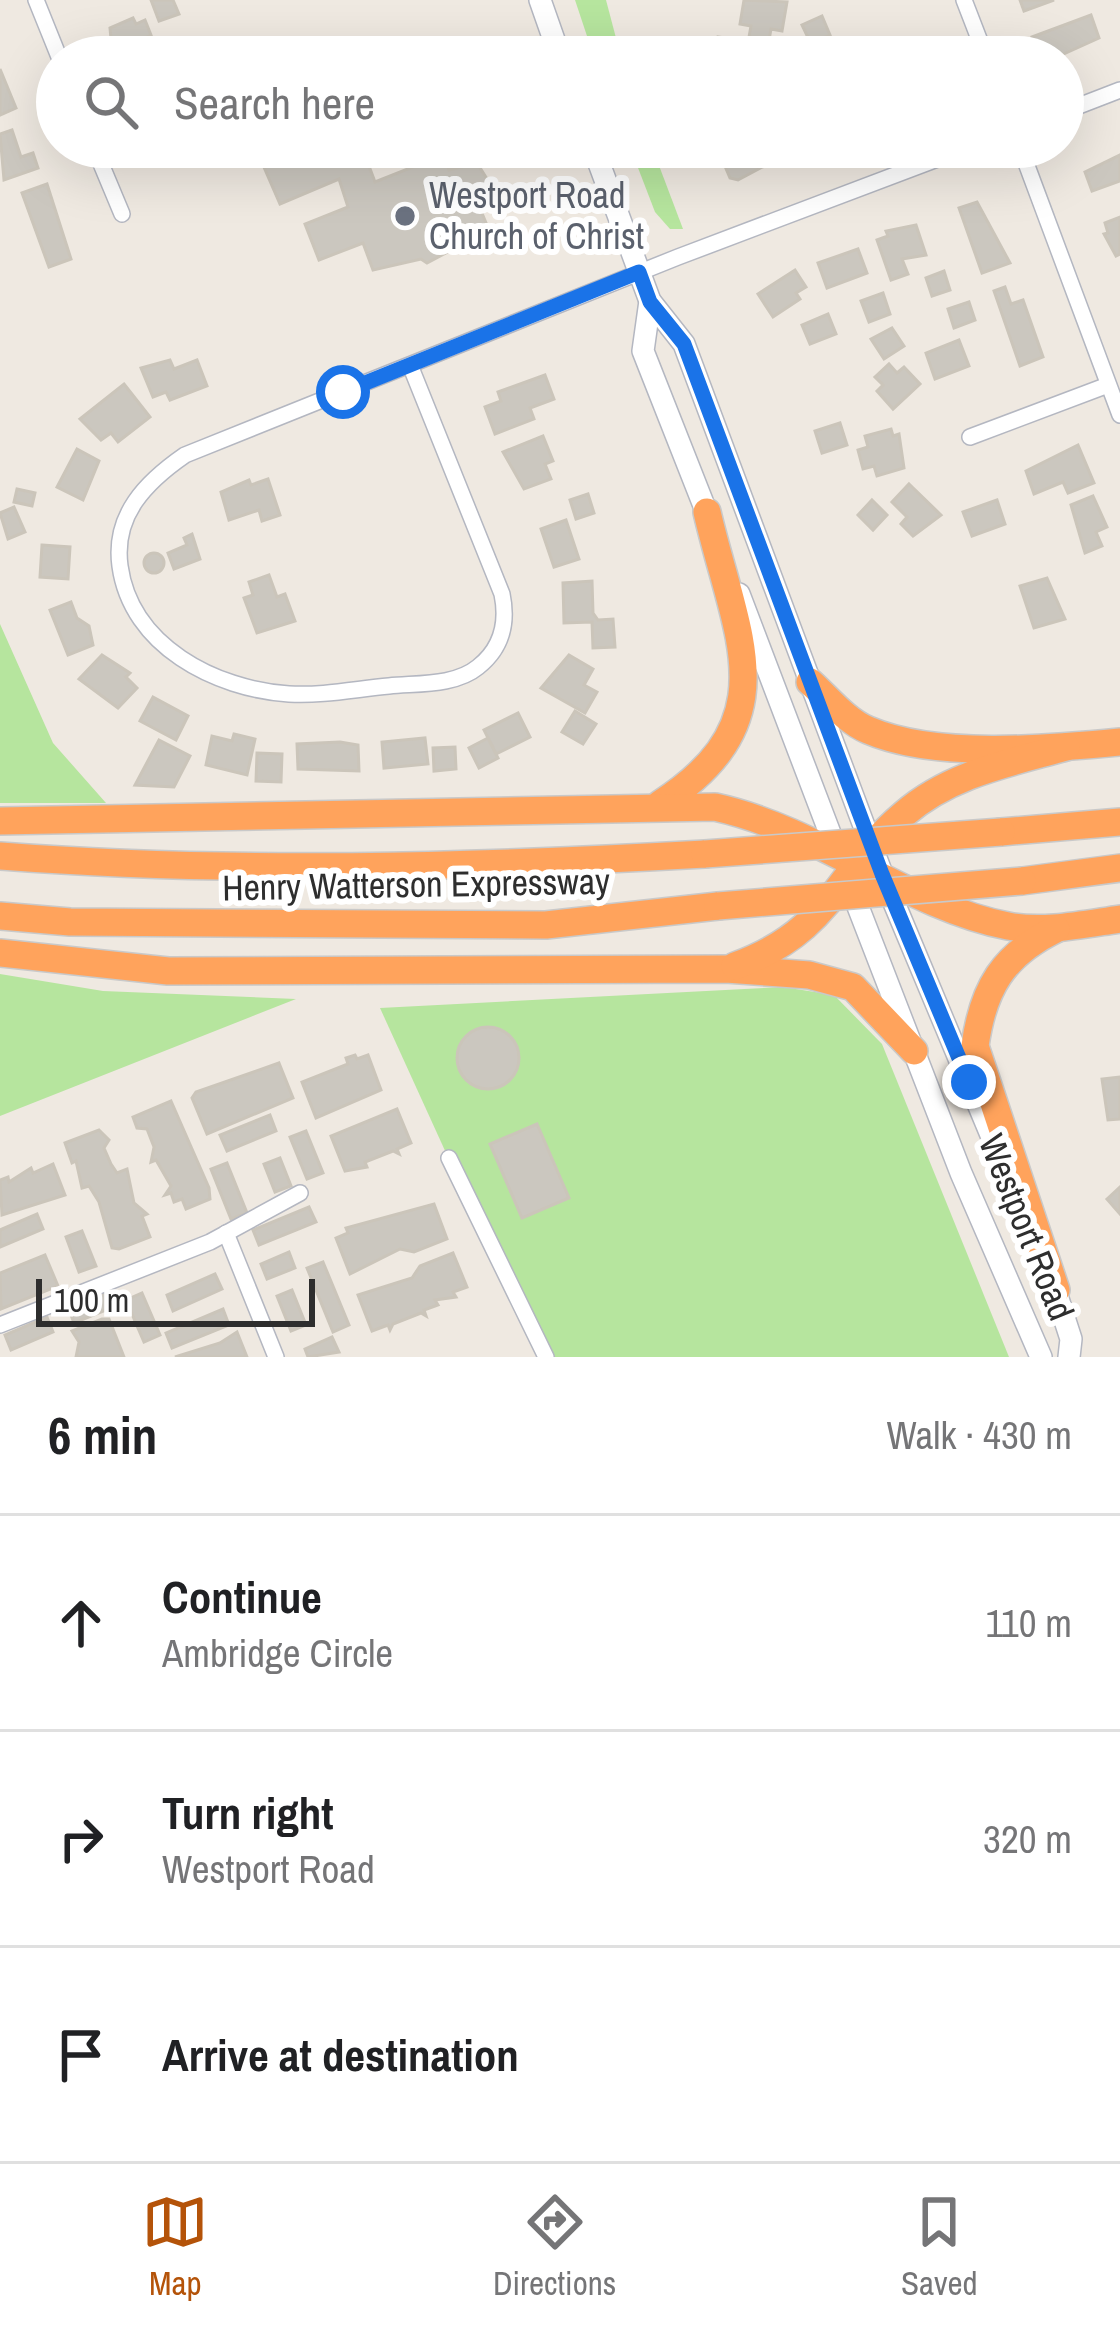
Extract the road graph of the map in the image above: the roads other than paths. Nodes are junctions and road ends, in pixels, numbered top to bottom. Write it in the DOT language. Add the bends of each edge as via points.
graph roads {
  1 [pos="36,0"];
  2 [pos="540,0"];
  3 [pos="964,0"];
  4 [pos="50,36"];
  5 [pos="553,36"];
  6 [pos="978,36"];
  7 [pos="1120,91"];
  8 [pos="1084,104"];
  9 [pos="103,168"];
  10 [pos="601,168"];
  11 [pos="914,168"];
  12 [pos="1028,168"];
  13 [pos="122,214"];
  14 [pos="639,272"];
  15 [pos="650,302"];
  16 [pos="410,364"];
  17 [pos="1108,386"];
  18 [pos="1120,415"];
  19 [pos="970,437"];
  20 [pos="706,512"];
  21 [pos="810,682"];
  22 [pos="1120,742"];
  23 [pos="1066,747"];
  24 [pos="659,805"];
  25 [pos="0,821"];
  26 [pos="1120,822"];
  27 [pos="0,856"];
  28 [pos="860,863"];
  29 [pos="1120,868"];
  30 [pos="0,916"];
  31 [pos="1120,919"];
  32 [pos="1060,927"];
  33 [pos="0,953"];
  34 [pos="726,969"];
  35 [pos="914,1052"];
  36 [pos="449,1158"];
  37 [pos="300,1193"];
  38 [pos="226,1233"];
  39 [pos="1056,1291"];
  40 [pos="0,1325"];
  41 [pos="276,1357"];
  42 [pos="546,1357"];
  43 [pos="1041,1357"];
  44 [pos="1070,1357"];
  1 -- 4 [label="street"];
  2 -- 5 [label="main road"];
  3 -- 6 [label="street"];
  7 -- 8 [label="street"];
  9 -- 13 [label="street"];
  10 -- 14 [label="main road, Westport Road"];
  11 -- 14 [label="street"];
  12 -- 17 [label="street"];
  14 -- 15 [label="main road, Westport Road"];
  14 -- 16 [label="street"];
  15 -- 20 [label="main road, Westport Road" via="644,351"];
  15 -- 21 [label="main road, Westport Road" via="684,344"];
  16 -- 16 [label="street" via="185,455 146,486 124,520 119,561 131,606 165,647 228,682 288,694 457,678 488,658 503,631 502,594"];
  17 -- 18 [label="street"];
  17 -- 19 [label="street"];
  20 -- 24 [label="highway" via="746,682 722,753"];
  20 -- 28 [label="main road, Westport Road"];
  21 -- 23 [label="highway" via="862,728 913,744"];
  21 -- 28 [label="main road, Westport Road"];
  22 -- 23 [label="highway"];
  23 -- 28 [label="highway" via="938,789"];
  24 -- 25 [label="highway"];
  24 -- 28 [label="highway" via="767,818"];
  26 -- 27 [label="highway, Henry Watterson Expressway, bridge" via="438,866 124,866"];
  28 -- 32 [label="highway" via="992,922"];
  28 -- 34 [label="highway" via="777,950"];
  28 -- 35 [label="main road, Westport Road"];
  28 -- 39 [label="main road, Westport Road"];
  29 -- 30 [label="highway, Henry Watterson Expressway, bridge" via="546,925"];
  31 -- 32 [label="highway"];
  32 -- 39 [label="highway" via="1027,943 996,973 981,1003 975,1046"];
  33 -- 34 [label="highway" via="168,970"];
  34 -- 35 [label="highway" via="853,987"];
  35 -- 43 [label="main road, Westport Road"];
  36 -- 42 [label="street"];
  37 -- 38 [label="street"];
  38 -- 40 [label="street"];
  38 -- 41 [label="street"];
  39 -- 44 [label="main road, Westport Road"];
}
